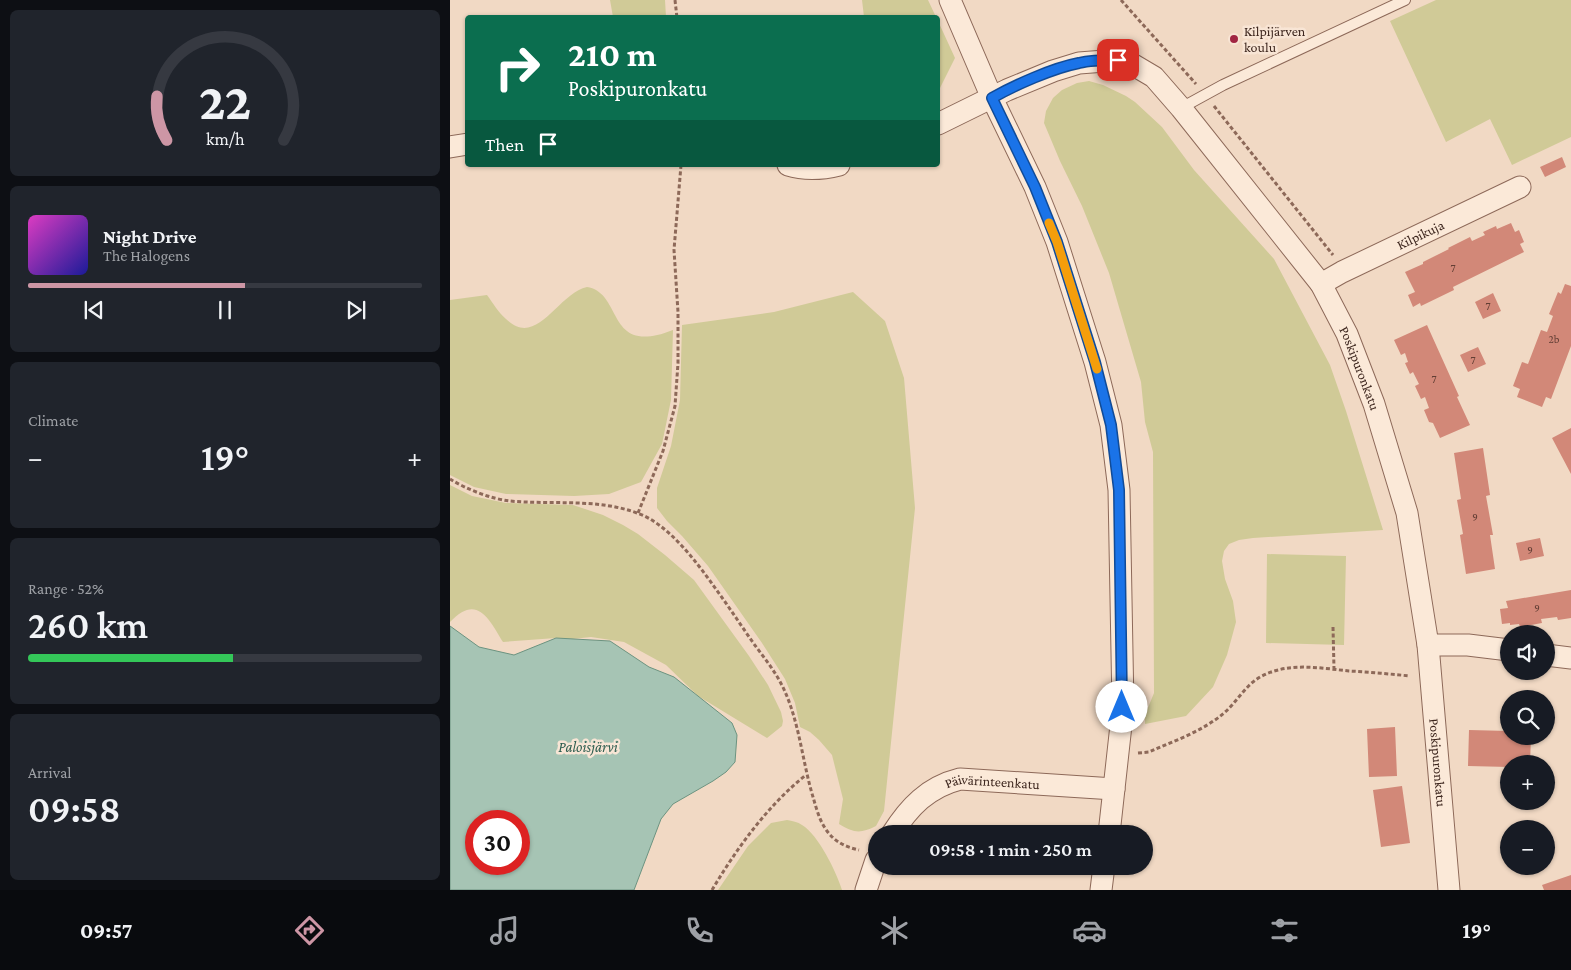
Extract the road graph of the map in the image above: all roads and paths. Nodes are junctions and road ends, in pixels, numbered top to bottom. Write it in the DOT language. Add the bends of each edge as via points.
graph roads {
  1 [pos="675,0"];
  2 [pos="950,0"];
  3 [pos="1121,0"];
  4 [pos="1405,0"];
  5 [pos="677,15"];
  6 [pos="1204,94"];
  7 [pos="992,98"];
  8 [pos="1181,108"];
  9 [pos="940,123"];
  10 [pos="465,144"];
  11 [pos="450,147"];
  12 [pos="681,167"];
  13 [pos="793,167"];
  14 [pos="832,167"];
  15 [pos="1520,187"];
  16 [pos="1342,272"];
  17 [pos="1321,284"];
  18 [pos="450,479"];
  19 [pos="638,513"];
  20 [pos="1333,627"];
  21 [pos="1428,644"];
  22 [pos="1500,649"];
  23 [pos="1555,656"];
  24 [pos="1571,658"];
  25 [pos="1334,669"];
  26 [pos="1417,677"];
  27 [pos="1135,753"];
  28 [pos="806,775"];
  29 [pos="1114,789"];
  30 [pos="898,825"];
  31 [pos="1110,825"];
  32 [pos="868,855"];
  33 [pos="868,867"];
  34 [pos="1103,875"];
  35 [pos="712,890"];
  36 [pos="866,890"];
  37 [pos="1101,890"];
  38 [pos="1449,890"];
  1 -- 5 [label="path"];
  2 -- 7 [label="street"];
  3 -- 6 [label="path"];
  4 -- 6 [label="lane"];
  6 -- 8 [label="lane"];
  6 -- 16 [label="path" via="1331,251"];
  7 -- 8 [label="street, Poskipuronkatu" via="1079,63 1118,60 1154,77"];
  7 -- 9 [label="street, Poskipuronkatu"];
  7 -- 29 [label="street" via="1035,187 1057,242 1111,425 1119,490 1122,644 1122,707"];
  8 -- 17 [label="street, Poskipuronkatu"];
  10 -- 11 [label="street"];
  12 -- 19 [label="path" via="674,250 678,312 675,406 663,451"];
  13 -- 14 [label="street"];
  15 -- 16 [label="street, Kilpikuja"];
  16 -- 17 [label="street, Kilpikuja"];
  17 -- 21 [label="street, Poskipuronkatu" via="1347,334 1396,472 1407,513"];
  18 -- 19 [label="path" via="509,501 594,503"];
  19 -- 28 [label="path" via="655,523 690,555 778,678 790,704"];
  20 -- 25 [label="path"];
  21 -- 22 [label="street"];
  21 -- 38 [label="street, Poskipuronkatu"];
  23 -- 24 [label="street"];
  25 -- 26 [label="path"];
  25 -- 27 [label="path" via="1294,667 1260,676 1210,724 1149,752"];
  28 -- 32 [label="path" via="825,828 842,845"];
  28 -- 35 [label="path" via="760,822"];
  29 -- 30 [label="street, Päivärinteenkatu" via="960,779 933,789"];
  29 -- 31 [label="street"];
  33 -- 36 [label="street"];
  34 -- 37 [label="street"];
}
